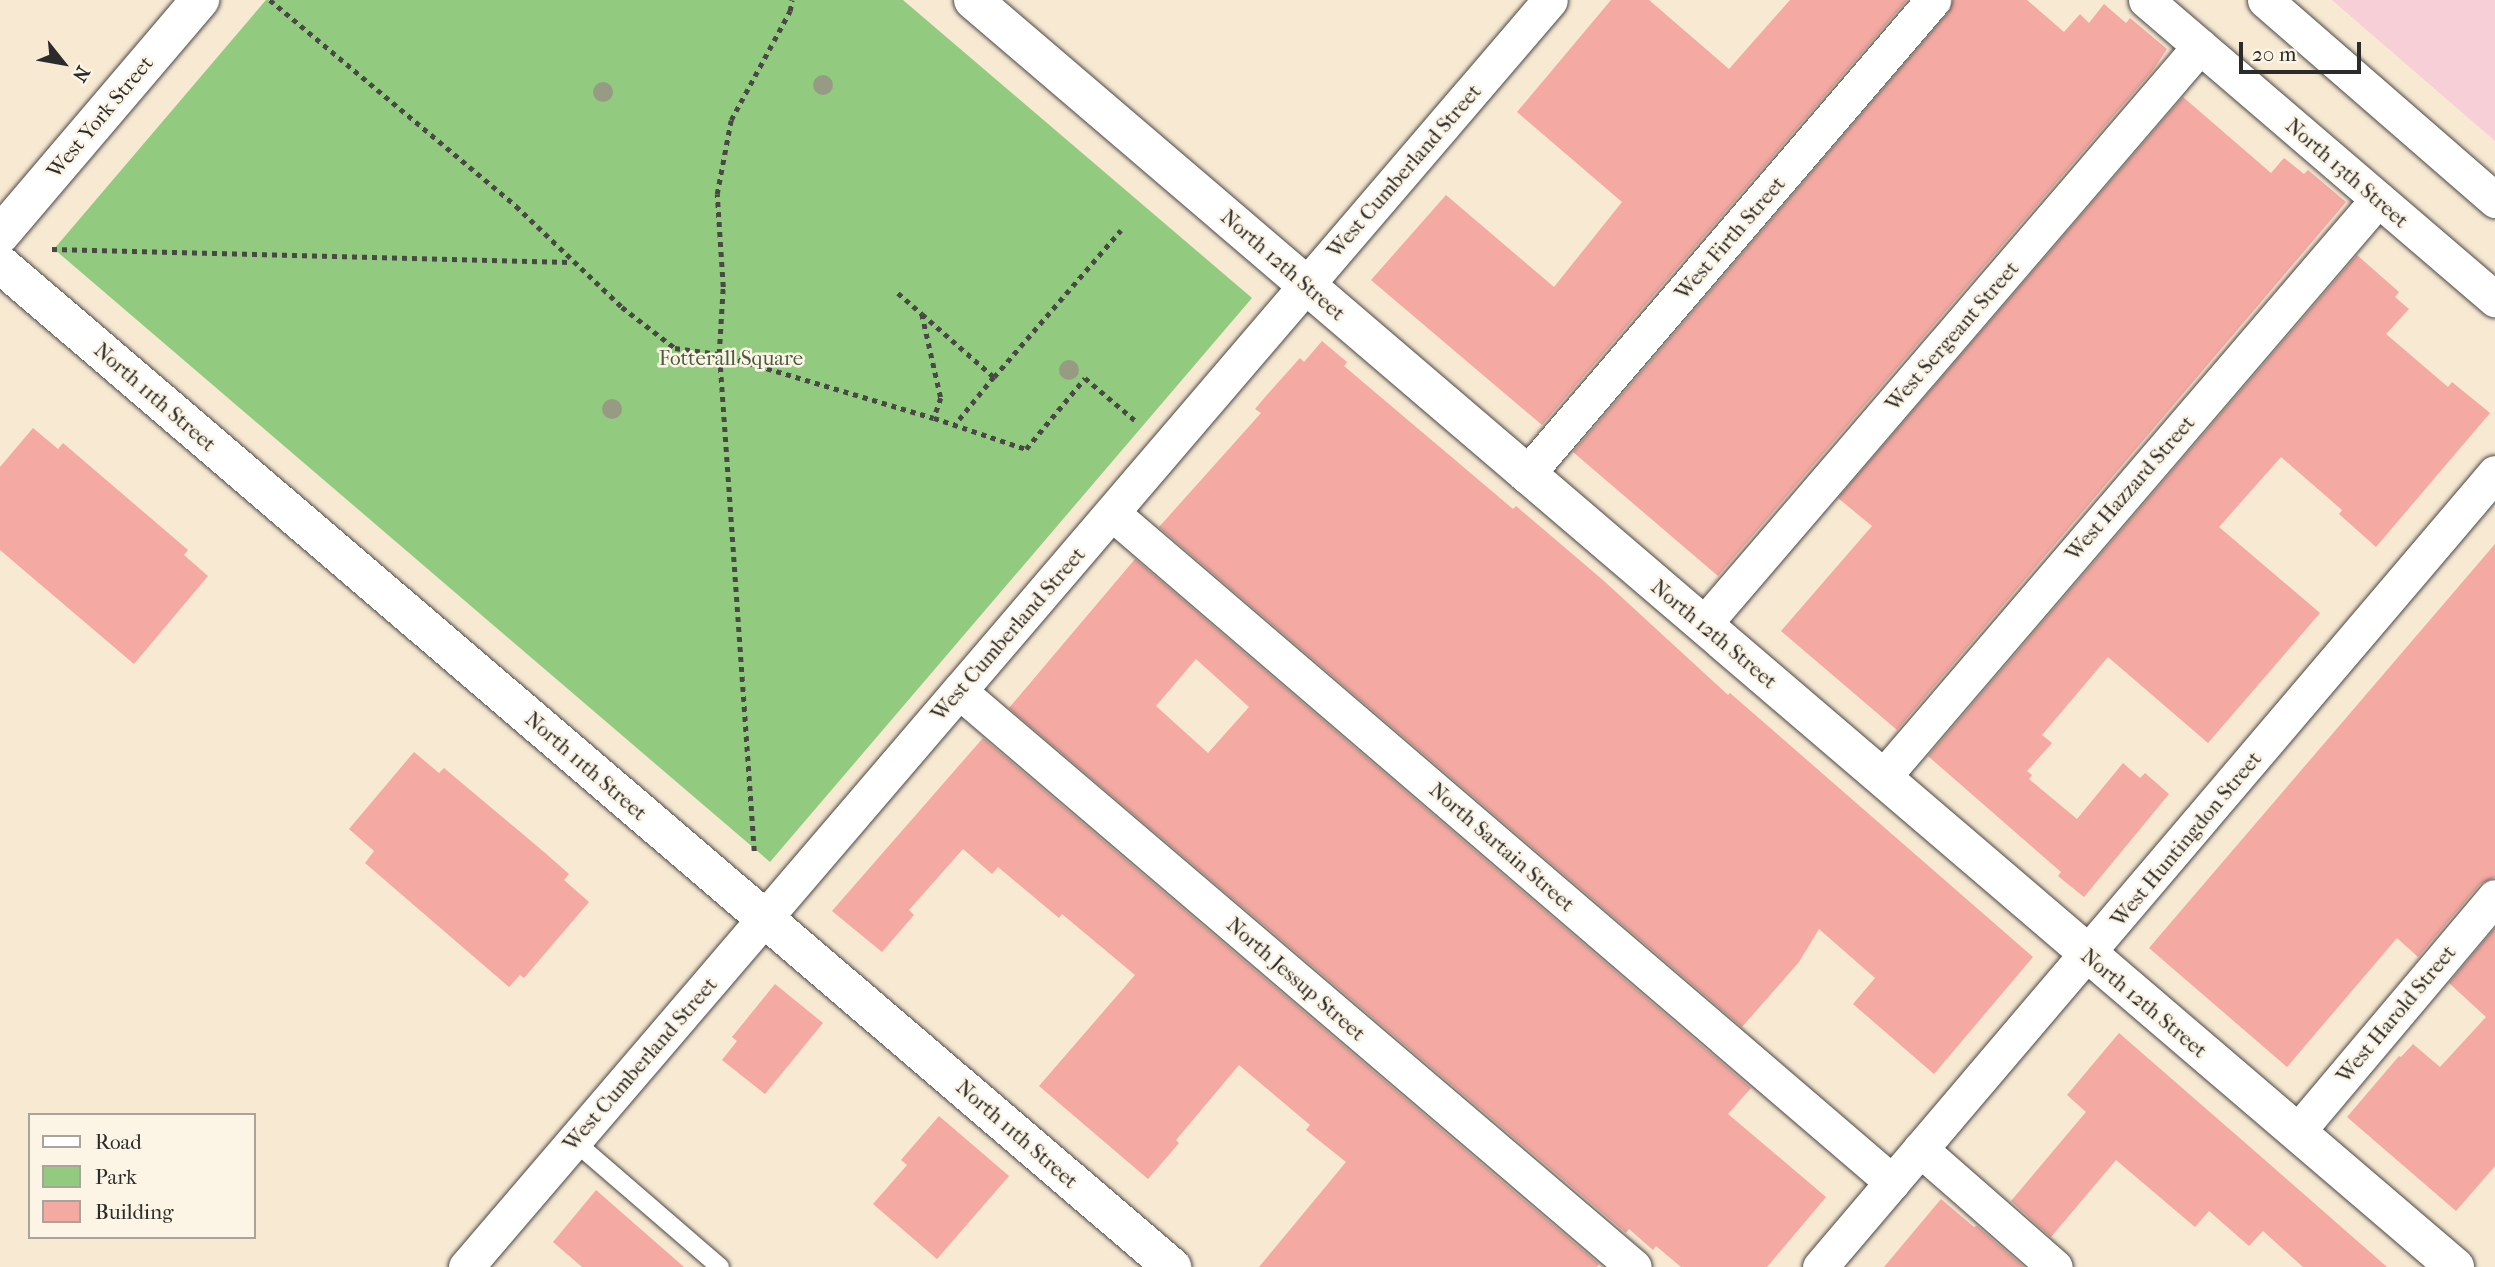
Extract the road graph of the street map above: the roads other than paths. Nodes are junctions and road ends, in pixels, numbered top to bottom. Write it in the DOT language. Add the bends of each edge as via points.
graph roads {
  1 [pos="200,0"];
  2 [pos="973,0"];
  3 [pos="1550,0"];
  4 [pos="1933,0"];
  5 [pos="2146,0"];
  6 [pos="2265,0"];
  7 [pos="2200,46"];
  8 [pos="2378,199"];
  9 [pos="2495,200"];
  10 [pos="0,235"];
  11 [pos="0,264"];
  12 [pos="1306,285"];
  13 [pos="2495,299"];
  14 [pos="2495,473"];
  15 [pos="1526,475"];
  16 [pos="1112,513"];
  17 [pos="1703,625"];
  18 [pos="959,691"];
  19 [pos="1883,777"];
  20 [pos="2495,897"];
  21 [pos="765,918"];
  22 [pos="2088,955"];
  23 [pos="2297,1132"];
  24 [pos="573,1142"];
  25 [pos="1920,1149"];
  26 [pos="1892,1182"];
  27 [pos="466,1267"];
  28 [pos="720,1267"];
  29 [pos="1172,1267"];
  30 [pos="1634,1267"];
  31 [pos="1821,1267"];
  32 [pos="2055,1267"];
  33 [pos="2455,1267"];
  1 -- 10 [label="main road, West York Street"];
  2 -- 12 [label="main road, North 12th Street"];
  3 -- 12 [label="street, West Cumberland Street"];
  4 -- 15 [label="street, West Firth Street"];
  5 -- 7 [label="street"];
  6 -- 9 [label="street"];
  7 -- 8 [label="street, North 13th Street"];
  7 -- 17 [label="street, West Sergeant Street"];
  8 -- 13 [label="street, North 13th Street"];
  8 -- 19 [label="street, West Hazzard Street"];
  11 -- 21 [label="main road, North 11th Street"];
  12 -- 15 [label="main road, North 12th Street"];
  12 -- 16 [label="street, West Cumberland Street"];
  14 -- 22 [label="street, West Huntingdon Street"];
  15 -- 17 [label="main road, North 12th Street"];
  16 -- 18 [label="street, West Cumberland Street"];
  16 -- 26 [label="street, North Sartain Street"];
  17 -- 19 [label="main road, North 12th Street"];
  18 -- 21 [label="street, West Cumberland Street"];
  18 -- 30 [label="street, North Jessup Street"];
  19 -- 22 [label="main road, North 12th Street"];
  20 -- 23 [label="street, West Harold Street"];
  21 -- 24 [label="street, West Cumberland Street"];
  21 -- 29 [label="main road, North 11th Street"];
  22 -- 23 [label="main road, North 12th Street"];
  22 -- 25 [label="street, West Huntingdon Street"];
  23 -- 33 [label="main road, North 12th Street"];
  24 -- 27 [label="street, West Cumberland Street"];
  24 -- 28 [label="lane"];
  25 -- 26 [label="street, West Huntingdon Street"];
  25 -- 32 [label="street"];
  26 -- 31 [label="street, West Huntingdon Street"];
}
